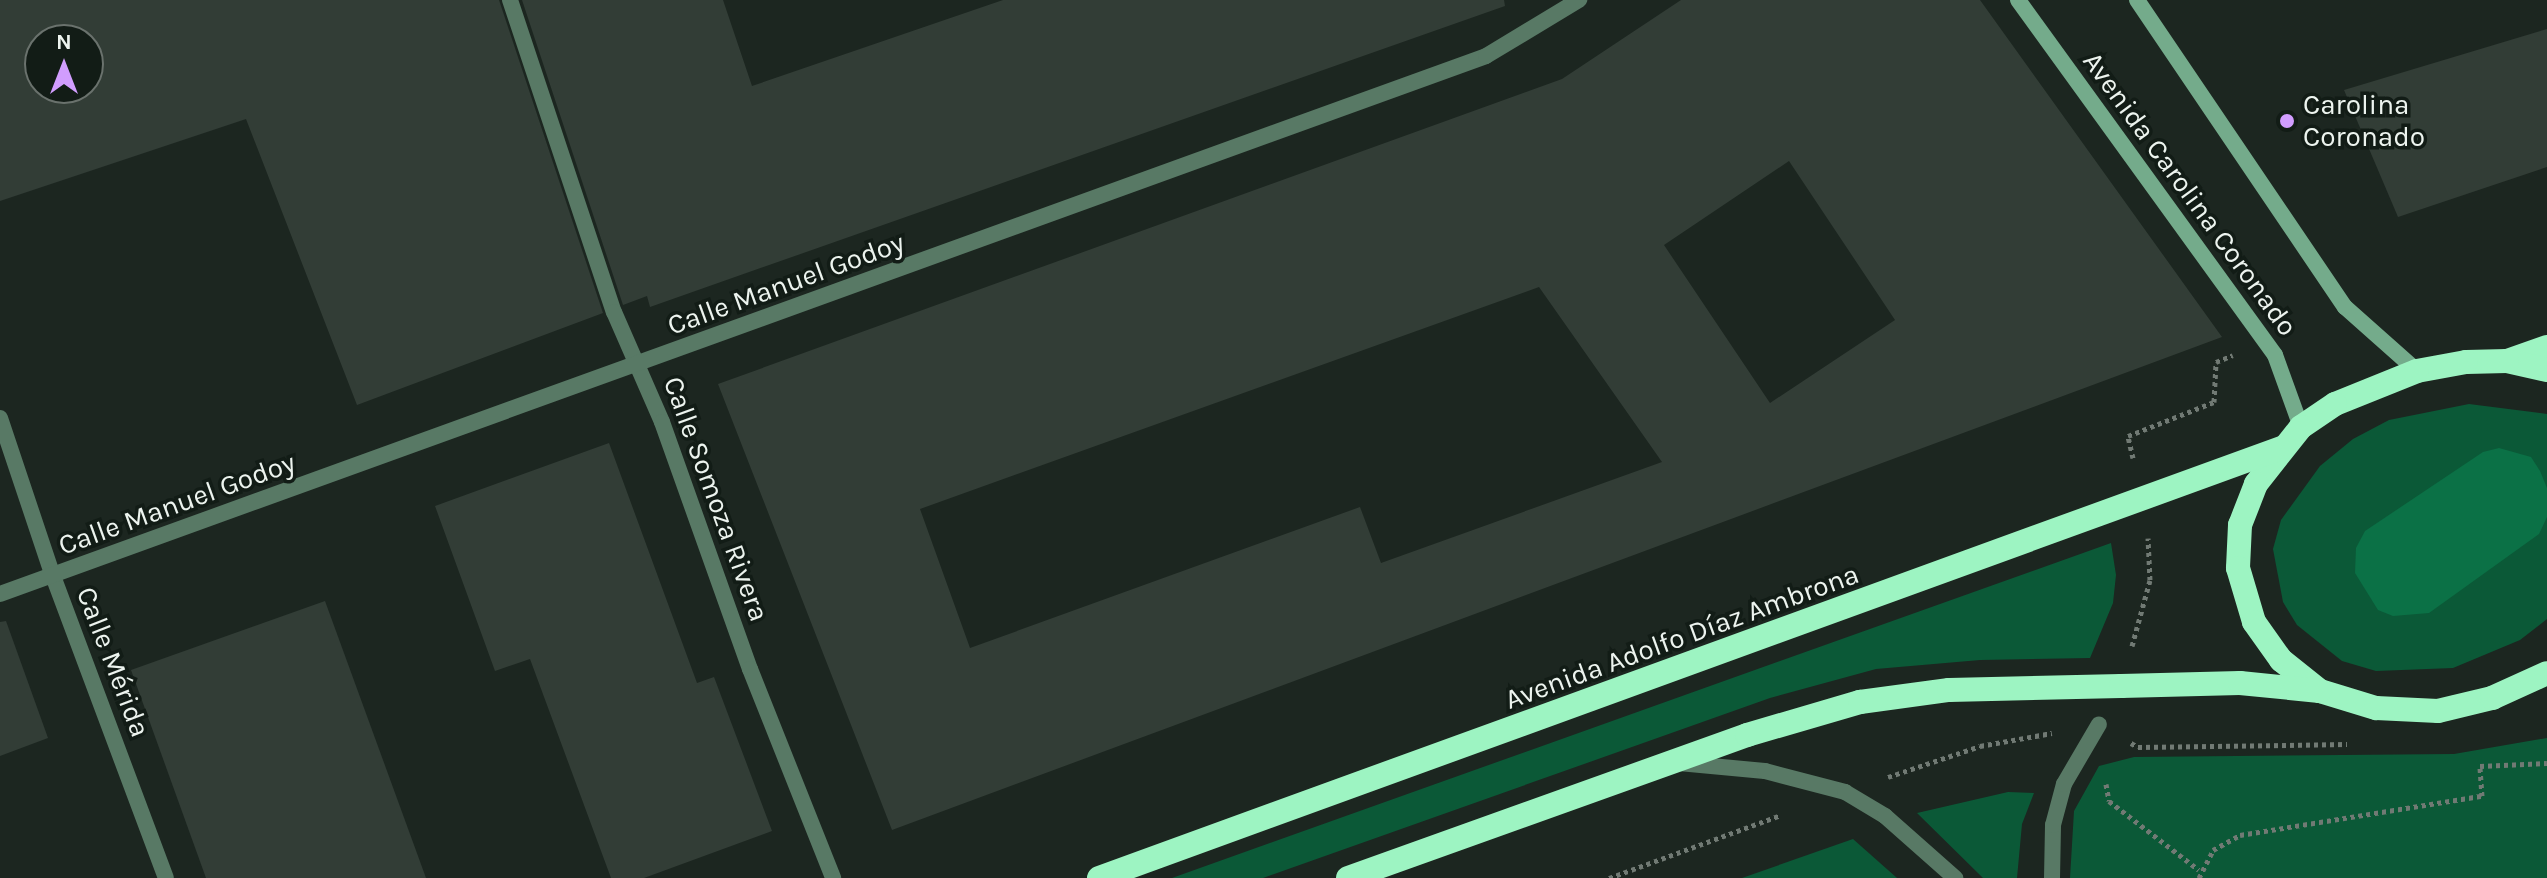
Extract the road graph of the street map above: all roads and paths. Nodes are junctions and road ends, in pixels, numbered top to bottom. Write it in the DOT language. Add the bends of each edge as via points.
graph roads {
  1 [pos="510,0"];
  2 [pos="1579,0"];
  3 [pos="2018,0"];
  4 [pos="2137,0"];
  5 [pos="2547,347"];
  6 [pos="2507,361"];
  7 [pos="639,366"];
  8 [pos="2547,370"];
  9 [pos="2417,371"];
  10 [pos="0,418"];
  11 [pos="2301,427"];
  12 [pos="2284,447"];
  13 [pos="53,576"];
  14 [pos="0,594"];
  15 [pos="2547,673"];
  16 [pos="2320,691"];
  17 [pos="2099,724"];
  18 [pos="2357,744"];
  19 [pos="1670,762"];
  20 [pos="2547,763"];
  21 [pos="1845,792"];
  22 [pos="2199,870"];
  23 [pos="166,878"];
  24 [pos="833,878"];
  25 [pos="1099,878"];
  26 [pos="1348,878"];
  27 [pos="1609,878"];
  28 [pos="1955,878"];
  29 [pos="2052,878"];
  30 [pos="2199,878"];
  1 -- 7 [label="street, Calle Somoza Rivera" via="614,312"];
  2 -- 7 [label="street, Calle Manuel Godoy" via="1486,56"];
  3 -- 11 [label="main road, Avenida Carolina Coronado" via="2275,355"];
  4 -- 9 [label="main road" via="2345,307"];
  5 -- 6 [label="highway"];
  6 -- 8 [label="highway"];
  6 -- 9 [label="highway"];
  7 -- 13 [label="street, Calle Manuel Godoy"];
  7 -- 24 [label="street, Calle Somoza Rivera"];
  9 -- 11 [label="highway" via="2335,404"];
  10 -- 13 [label="street, Calle Mérida"];
  11 -- 12 [label="highway"];
  12 -- 16 [label="highway" via="2256,484 2240,525 2238,568 2254,622 2281,660"];
  12 -- 25 [label="highway, Avenida Adolfo Díaz Ambrona"];
  13 -- 14 [label="street, Calle Manuel Godoy"];
  13 -- 23 [label="street, Calle Mérida"];
  15 -- 16 [label="highway" via="2492,698 2438,711 2376,708"];
  16 -- 19 [label="highway" via="2240,683 1949,690 1860,702"];
  17 -- 18 [label="path" via="2138,747"];
  17 -- 21 [label="path" via="1980,746"];
  17 -- 22 [label="path" via="2109,801"];
  17 -- 29 [label="street" via="2064,784 2053,825"];
  19 -- 21 [label="street" via="1765,771"];
  19 -- 26 [label="highway"];
  20 -- 22 [label="path" via="2480,766 2482,796 2240,835 2213,850"];
  21 -- 27 [label="path"];
  21 -- 28 [label="street" via="1885,816"];
  22 -- 30 [label="path"];
}
